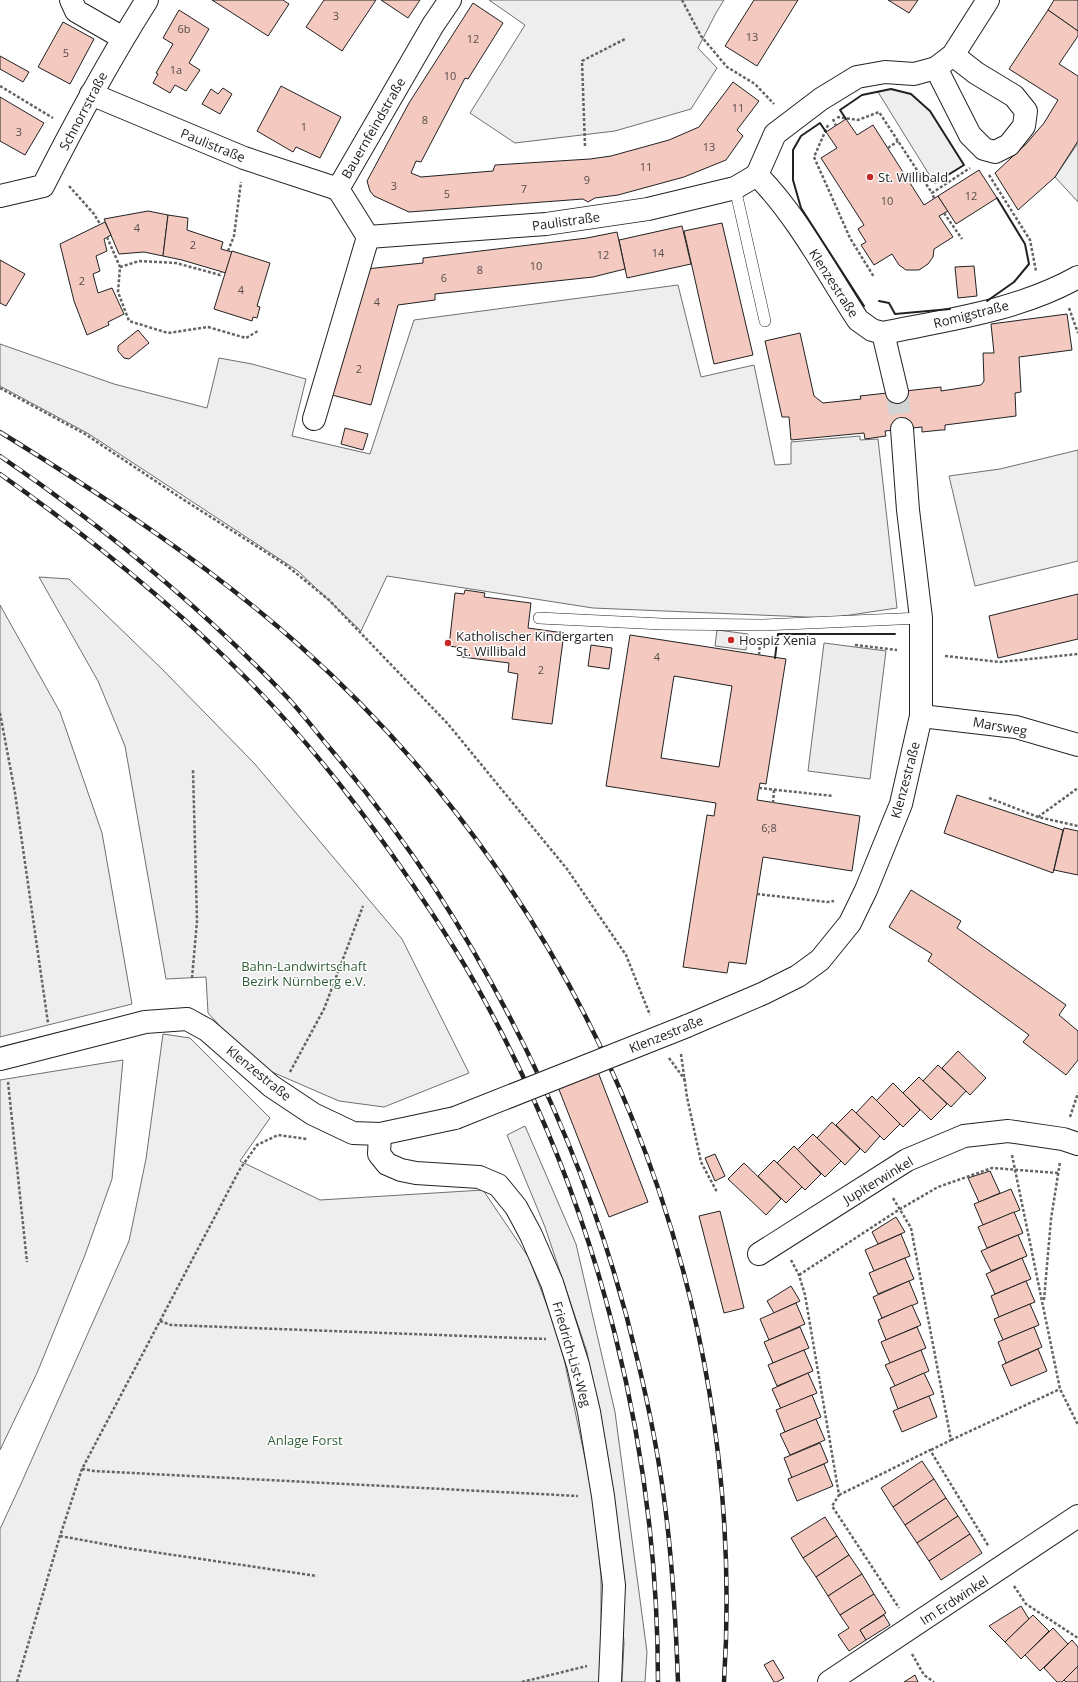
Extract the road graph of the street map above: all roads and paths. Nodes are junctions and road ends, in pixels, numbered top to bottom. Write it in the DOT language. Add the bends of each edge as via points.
graph roads {
  1 [pos="71,0"];
  2 [pos="147,0"];
  3 [pos="450,0"];
  4 [pos="682,0"];
  5 [pos="988,0"];
  6 [pos="123,38"];
  7 [pos="625,40"];
  8 [pos="953,55"];
  9 [pos="936,68"];
  10 [pos="0,86"];
  11 [pos="91,94"];
  12 [pos="792,121"];
  13 [pos="73,130"];
  14 [pos="898,142"];
  15 [pos="585,146"];
  16 [pos="888,148"];
  17 [pos="244,158"];
  18 [pos="973,167"];
  19 [pos="51,170"];
  20 [pos="756,175"];
  21 [pos="991,179"];
  22 [pos="735,188"];
  23 [pos="338,189"];
  24 [pos="932,193"];
  25 [pos="0,196"];
  26 [pos="934,198"];
  27 [pos="944,213"];
  28 [pos="100,224"];
  29 [pos="107,237"];
  30 [pos="368,237"];
  31 [pos="962,239"];
  32 [pos="228,251"];
  33 [pos="120,267"];
  34 [pos="221,272"];
  35 [pos="874,277"];
  36 [pos="1078,278"];
  37 [pos="1040,294"];
  38 [pos="1068,307"];
  39 [pos="765,321"];
  40 [pos="258,331"];
  41 [pos="883,333"];
  42 [pos="1078,333"];
  43 [pos="0,388"];
  44 [pos="897,392"];
  45 [pos="314,419"];
  46 [pos="902,430"];
  47 [pos="539,618"];
  48 [pos="921,618"];
  49 [pos="855,645"];
  50 [pos="921,652"];
  51 [pos="1078,654"];
  52 [pos="0,713"];
  53 [pos="921,716"];
  54 [pos="1078,745"];
  55 [pos="193,770"];
  56 [pos="759,788"];
  57 [pos="1078,788"];
  58 [pos="774,790"];
  59 [pos="833,796"];
  60 [pos="989,798"];
  61 [pos="773,803"];
  62 [pos="1038,817"];
  63 [pos="1078,826"];
  64 [pos="757,894"];
  65 [pos="862,898"];
  66 [pos="363,906"];
  67 [pos="192,978"];
  68 [pos="653,1022"];
  69 [pos="52,1046"];
  70 [pos="680,1050"];
  71 [pos="664,1052"];
  72 [pos="3,1058"];
  73 [pos="288,1076"];
  74 [pos="685,1080"];
  75 [pos="1078,1093"];
  76 [pos="1008,1131"];
  77 [pos="380,1134"];
  78 [pos="313,1140"];
  79 [pos="1071,1141"];
  80 [pos="1014,1169"];
  81 [pos="1058,1173"];
  82 [pos="881,1177"];
  83 [pos="717,1192"];
  84 [pos="900,1210"];
  85 [pos="780,1241"];
  86 [pos="759,1254"];
  87 [pos="27,1262"];
  88 [pos="799,1275"];
  89 [pos="1043,1303"];
  90 [pos="160,1320"];
  91 [pos="570,1338"];
  92 [pos="1060,1389"];
  93 [pos="1078,1425"];
  94 [pos="950,1440"];
  95 [pos="929,1451"];
  96 [pos="82,1468"];
  97 [pos="839,1495"];
  98 [pos="603,1496"];
  99 [pos="1078,1516"];
  100 [pos="60,1536"];
  101 [pos="1002,1568"];
  102 [pos="317,1576"];
  103 [pos="906,1631"];
  104 [pos="1078,1638"];
  105 [pos="610,1672"];
  106 [pos="17,1682"];
  107 [pos="522,1682"];
  108 [pos="829,1682"];
  109 [pos="934,1682"];
  1 -- 6 [label="street" via="76,11"];
  2 -- 6 [label="street, Schnorrstraße"];
  3 -- 23 [label="street, Bauernfeindstraße"];
  4 -- 12 [label="path" via="701,36 727,67 755,84"];
  5 -- 8 [label="street"];
  6 -- 11 [label="street, Schnorrstraße"];
  7 -- 15 [label="path" via="582,61"];
  8 -- 9 [label="street"];
  8 -- 9 [label="street" via="1014,96 1026,111 1024,126 1008,144 995,152 984,149 970,135"];
  9 -- 12 [label="street" via="914,74 885,72 857,77"];
  10 -- 13 [label="path"];
  11 -- 13 [label="street, Schnorrstraße"];
  11 -- 17 [label="street, Paulistraße"];
  12 -- 20 [label="street" via="775,134"];
  13 -- 19 [label="street, Schnorrstraße"];
  14 -- 16 [label="path"];
  14 -- 24 [label="path"];
  14 -- 35 [label="path" via="879,112 858,120 831,116 814,157 850,238"];
  17 -- 23 [label="street, Paulistraße"];
  17 -- 32 [label="path" via="234,236"];
  18 -- 24 [label="path"];
  19 -- 25 [label="street, Schnorrstraße" via="43,186"];
  19 -- 28 [label="path" via="68,183"];
  20 -- 22 [label="street, Paulistraße"];
  20 -- 41 [label="street, Klenzestraße" via="774,193 790,215 858,320 872,330"];
  21 -- 37 [label="path" via="1030,240"];
  22 -- 30 [label="street, Paulistraße" via="648,209 546,224"];
  22 -- 39 [label="lane"];
  23 -- 30 [label="street, Bauernfeindstraße"];
  24 -- 26 [label="path"];
  27 -- 31 [label="path"];
  29 -- 33 [label="path"];
  30 -- 45 [label="street"];
  33 -- 34 [label="path" via="139,261 162,262 176,263 220,275"];
  33 -- 40 [label="path" via="118,292 129,321 168,333 208,327 246,338"];
  36 -- 37 [label="street, Romigstraße"];
  37 -- 41 [label="street, Romigstraße" via="981,314"];
  38 -- 42 [label="path"];
  41 -- 44 [label="street"];
  43 -- 68 [label="path" via="85,434 286,565 329,600 448,724 567,869 626,956"];
  46 -- 48 [label="street, Klenzestraße" via="908,510"];
  47 -- 48 [label="lane" via="662,624 763,625"];
  48 -- 50 [label="street, Klenzestraße"];
  49 -- 50 [label="path"];
  50 -- 51 [label="path" via="1000,662"];
  50 -- 53 [label="street, Klenzestraße"];
  52 -- 69 [label="path" via="15,793"];
  53 -- 54 [label="street, Marsweg" via="1016,727"];
  53 -- 65 [label="street, Klenzestraße" via="901,804"];
  55 -- 67 [label="path" via="197,921"];
  56 -- 58 [label="path"];
  57 -- 62 [label="path"];
  58 -- 59 [label="path"];
  58 -- 61 [label="path"];
  60 -- 62 [label="path"];
  62 -- 63 [label="path"];
  64 -- 65 [label="path" via="827,902"];
  65 -- 77 [label="street, Klenzestraße, bridge" via="850,923 820,960 798,976 764,993 455,1118"];
  66 -- 73 [label="path" via="324,1009"];
  69 -- 72 [label="street, Klenzestraße"];
  69 -- 77 [label="street, Klenzestraße" via="145,1022 187,1019 207,1030 271,1086 313,1114 353,1133"];
  70 -- 74 [label="path"];
  71 -- 74 [label="path"];
  72 -- 87 [label="path"];
  74 -- 83 [label="path" via="701,1162"];
  75 -- 79 [label="path"];
  76 -- 79 [label="street, Jupiterwinkel"];
  76 -- 80 [label="path"];
  76 -- 82 [label="street, Jupiterwinkel" via="964,1136 907,1160"];
  77 -- 91 [label="street, Friedrich-List-Weg" via="379,1154 387,1164 416,1173 479,1177 498,1185 516,1207 531,1235 552,1283"];
  78 -- 90 [label="path" via="278,1135 257,1145 240,1169"];
  79 -- 81 [label="path"];
  80 -- 81 [label="path"];
  80 -- 84 [label="path" via="992,1168 938,1187"];
  80 -- 89 [label="path"];
  81 -- 89 [label="path"];
  82 -- 84 [label="path"];
  82 -- 85 [label="street, Jupiterwinkel"];
  84 -- 88 [label="path"];
  84 -- 94 [label="path" via="911,1228"];
  85 -- 86 [label="street, Jupiterwinkel"];
  85 -- 88 [label="path"];
  88 -- 97 [label="path" via="805,1296"];
  89 -- 92 [label="path"];
  90 -- 91 [label="path" via="171,1326 560,1340"];
  90 -- 96 [label="path"];
  91 -- 98 [label="street, Friedrich-List-Weg" via="589,1412"];
  92 -- 93 [label="path"];
  92 -- 94 [label="path"];
  94 -- 95 [label="path"];
  95 -- 97 [label="path"];
  95 -- 101 [label="path"];
  96 -- 98 [label="path" via="94,1471"];
  96 -- 100 [label="path"];
  97 -- 103 [label="path" via="832,1506"];
  98 -- 105 [label="street, Friedrich-List-Weg" via="614,1585"];
  99 -- 101 [label="street, Im Erdwinkel"];
  100 -- 102 [label="path"];
  100 -- 106 [label="path"];
  101 -- 103 [label="street, Im Erdwinkel"];
  101 -- 104 [label="path" via="1026,1604"];
  103 -- 108 [label="street, Im Erdwinkel"];
  103 -- 109 [label="path" via="924,1675"];
  105 -- 107 [label="path" via="602,1662"];
}
